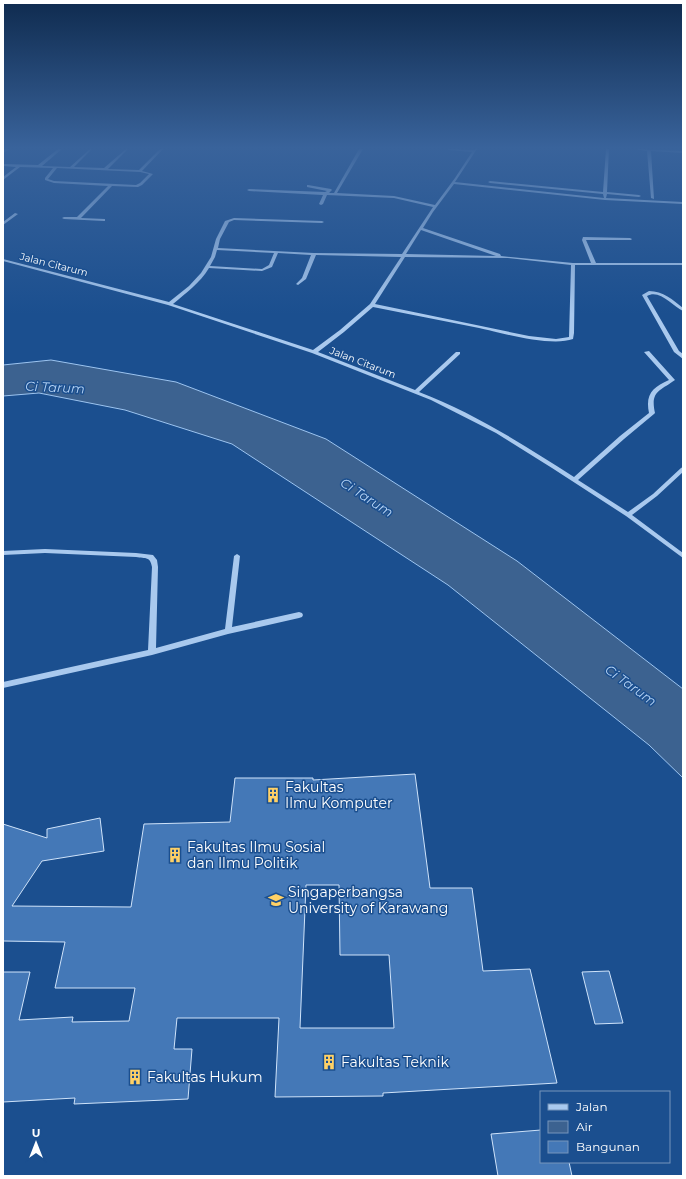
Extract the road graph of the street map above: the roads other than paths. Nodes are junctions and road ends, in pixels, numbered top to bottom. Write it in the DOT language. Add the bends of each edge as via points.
graph roads {
  1 [pos="93,204"];
  2 [pos="427,204"];
  3 [pos="435,206"];
  4 [pos="16,214"];
  5 [pos="64,218"];
  6 [pos="78,219"];
  7 [pos="104,220"];
  8 [pos="322,222"];
  9 [pos="3,224"];
  10 [pos="421,229"];
  11 [pos="630,238"];
  12 [pos="215,249"];
  13 [pos="276,253"];
  14 [pos="314,254"];
  15 [pos="403,256"];
  16 [pos="508,257"];
  17 [pos="4,262"];
  18 [pos="573,264"];
  19 [pos="594,264"];
  20 [pos="681,264"];
  21 [pos="683,267"];
  22 [pos="208,268"];
  23 [pos="298,284"];
  24 [pos="170,304"];
  25 [pos="372,305"];
  26 [pos="683,310"];
  27 [pos="683,351"];
  28 [pos="314,352"];
  29 [pos="647,352"];
  30 [pos="677,352"];
  31 [pos="458,353"];
  32 [pos="683,357"];
  33 [pos="416,392"];
  34 [pos="683,469"];
  35 [pos="574,480"];
  36 [pos="628,515"];
  37 [pos="3,553"];
  38 [pos="237,556"];
  39 [pos="683,556"];
  40 [pos="299,615"];
  41 [pos="228,631"];
  42 [pos="152,652"];
  43 [pos="3,685"];
  1 -- 6 [label="street"];
  2 -- 3 [label="street"];
  3 -- 10 [label="street"];
  4 -- 9 [label="street"];
  5 -- 6 [label="street"];
  6 -- 7 [label="street"];
  8 -- 12 [label="street" via="230,219"];
  10 -- 15 [label="street"];
  10 -- 16 [label="street"];
  11 -- 19 [label="street" via="584,238"];
  12 -- 13 [label="street"];
  12 -- 22 [label="street"];
  13 -- 14 [label="street"];
  13 -- 22 [label="street" via="268,269"];
  14 -- 15 [label="street"];
  14 -- 23 [label="street" via="304,279"];
  15 -- 16 [label="street"];
  15 -- 25 [label="street"];
  16 -- 18 [label="street"];
  17 -- 24 [label="street, Jalan Citarum"];
  18 -- 19 [label="street"];
  18 -- 25 [label="street" via="572,333 569,340 529,337"];
  19 -- 20 [label="street"];
  20 -- 21 [label="street"];
  22 -- 24 [label="street" via="191,287"];
  24 -- 28 [label="street, Jalan Citarum"];
  25 -- 28 [label="street"];
  26 -- 30 [label="street" via="661,295 651,292 644,295"];
  27 -- 30 [label="street"];
  28 -- 33 [label="street, Jalan Citarum"];
  29 -- 35 [label="street" via="672,380 659,385 652,394 649,404 652,413 623,434"];
  30 -- 32 [label="street"];
  31 -- 33 [label="street"];
  33 -- 35 [label="street, Jalan Citarum" via="498,432"];
  34 -- 36 [label="street"];
  35 -- 36 [label="street, Jalan Citarum"];
  36 -- 39 [label="street, Jalan Citarum"];
  37 -- 42 [label="street" via="45,551 151,557 155,567"];
  38 -- 41 [label="street"];
  40 -- 41 [label="street"];
  41 -- 42 [label="street"];
  42 -- 43 [label="street"];
}
